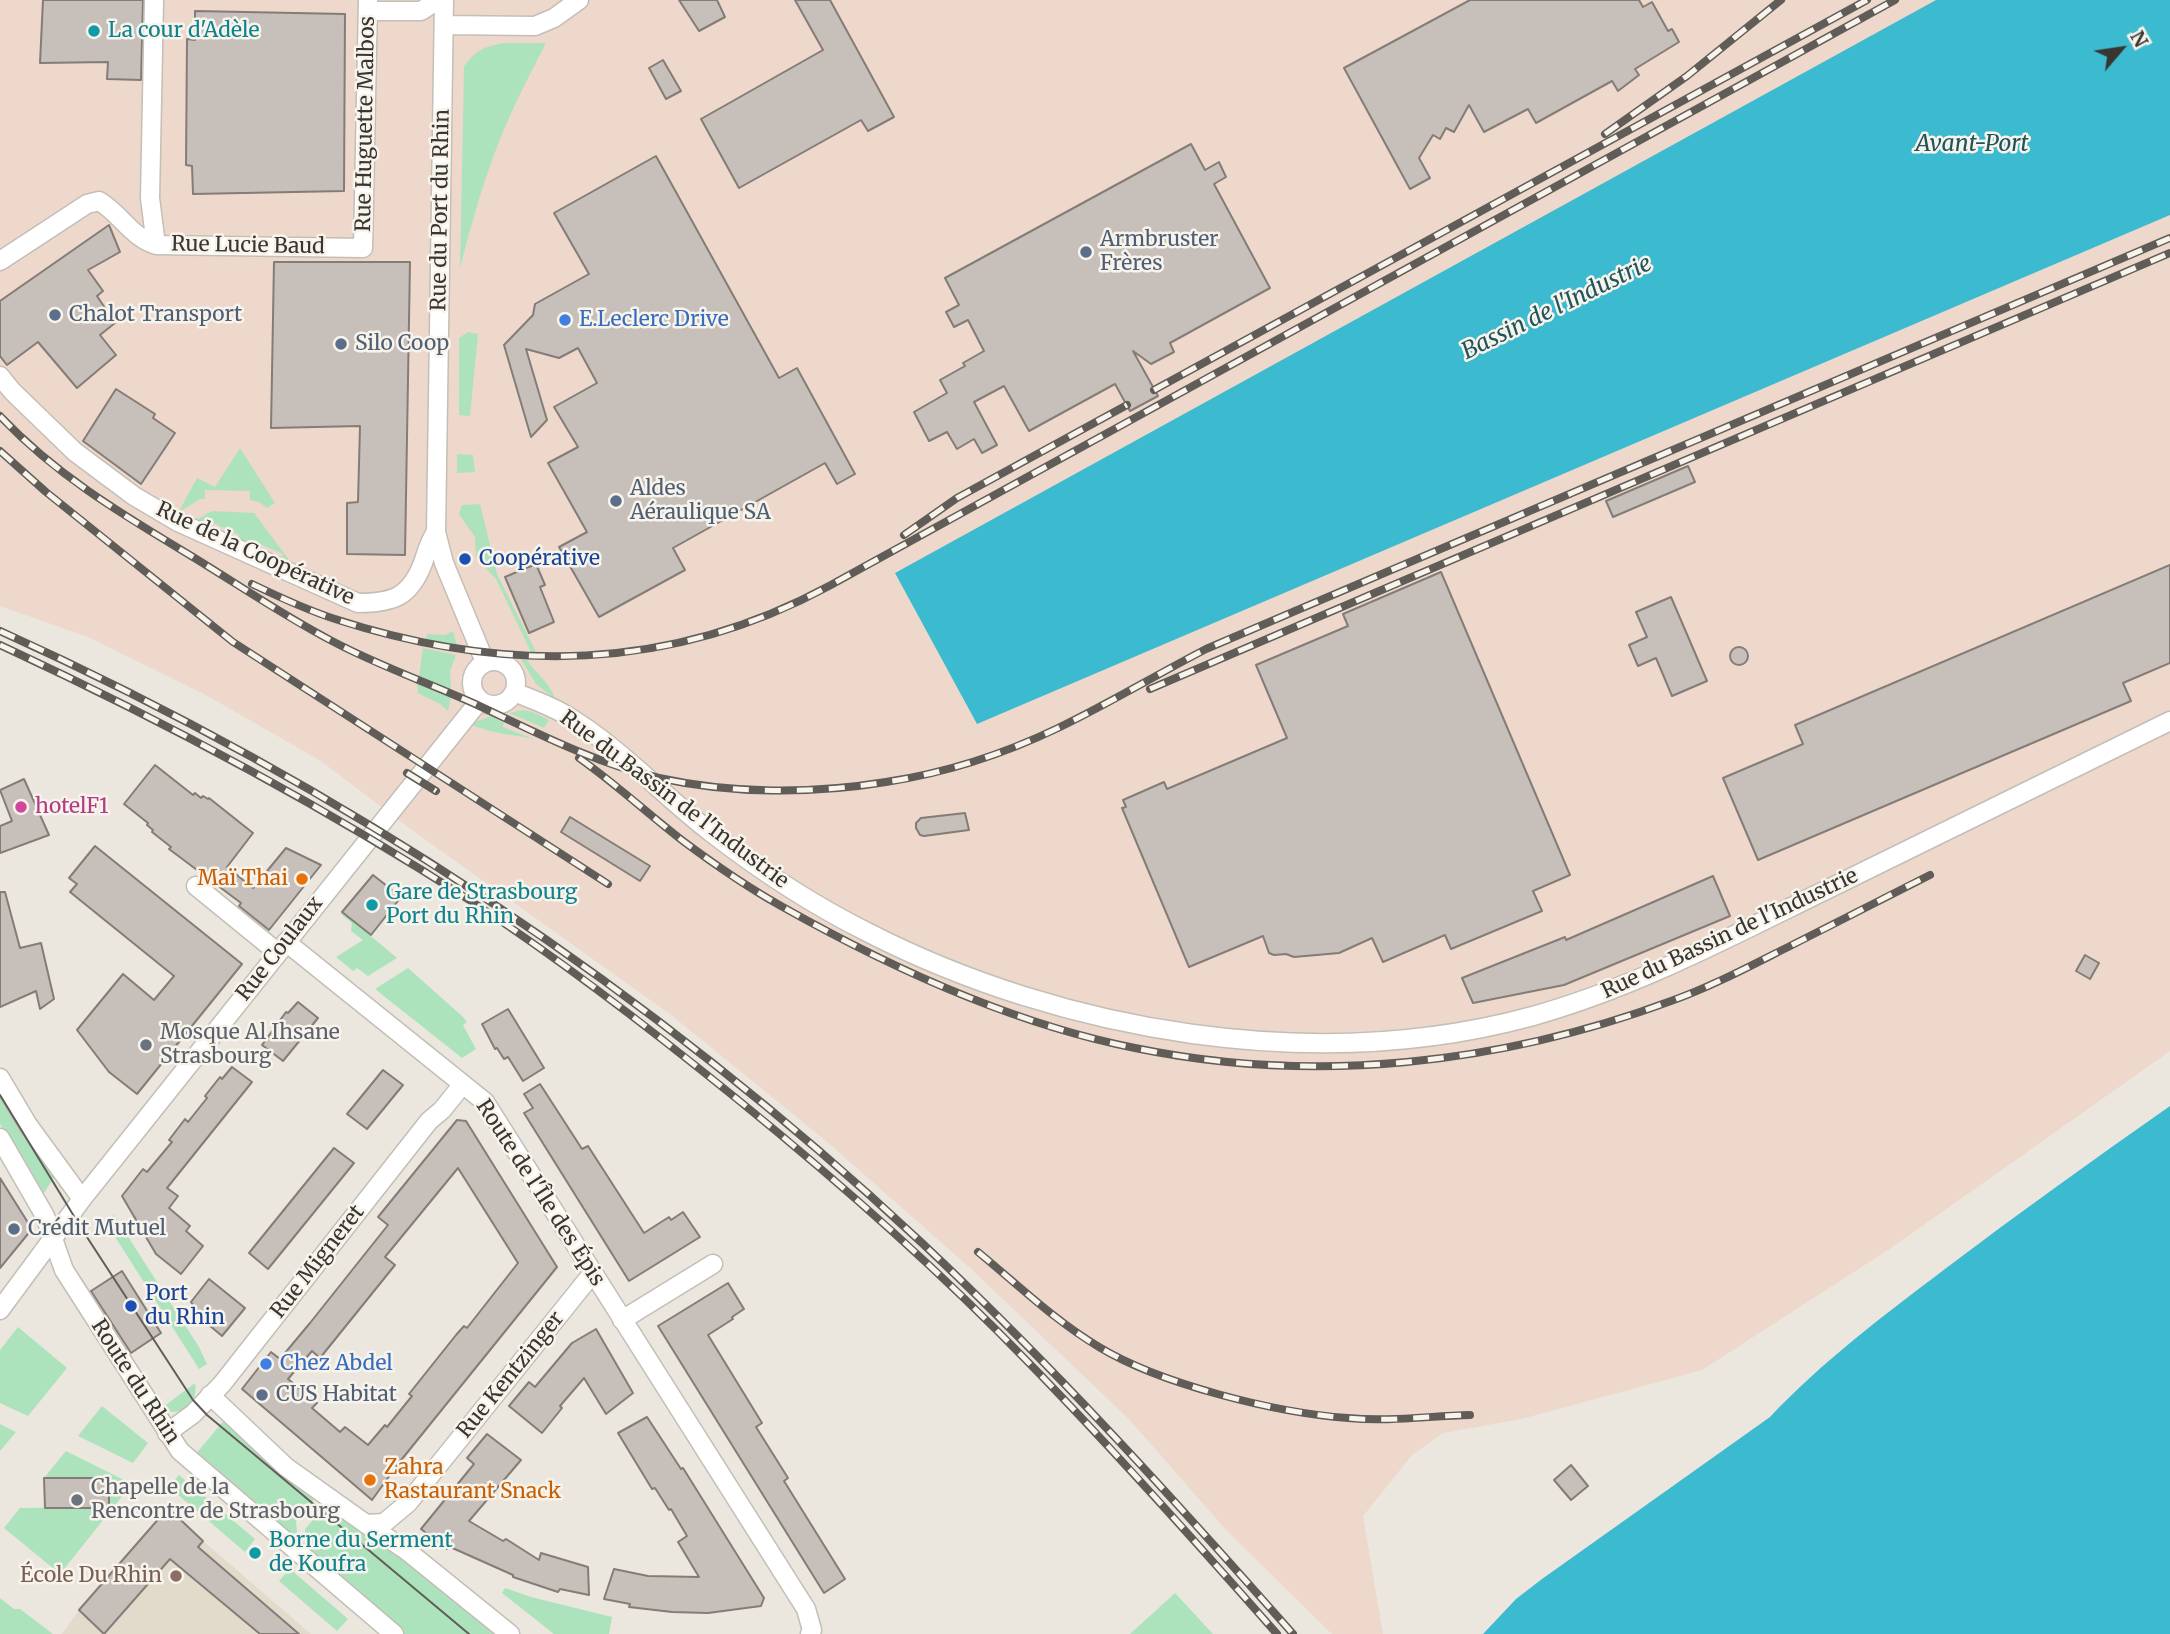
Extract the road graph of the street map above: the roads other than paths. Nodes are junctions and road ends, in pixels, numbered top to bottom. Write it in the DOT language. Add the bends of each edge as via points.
graph roads {
  1 [pos="154,0"];
  2 [pos="438,0"];
  3 [pos="444,0"];
  4 [pos="579,0"];
  5 [pos="368,5"];
  6 [pos="443,24"];
  7 [pos="156,245"];
  8 [pos="363,248"];
  9 [pos="0,261"];
  10 [pos="0,376"];
  11 [pos="436,532"];
  12 [pos="485,662"];
  13 [pos="514,692"];
  14 [pos="480,700"];
  15 [pos="2170,721"];
  16 [pos="196,886"];
  17 [pos="282,947"];
  18 [pos="0,1078"];
  19 [pos="463,1084"];
  20 [pos="0,1138"];
  21 [pos="82,1199"];
  22 [pos="53,1241"];
  23 [pos="713,1264"];
  24 [pos="592,1274"];
  25 [pos="0,1310"];
  26 [pos="622,1320"];
  27 [pos="210,1395"];
  28 [pos="167,1433"];
  29 [pos="366,1524"];
  30 [pos="394,1634"];
  31 [pos="510,1634"];
  32 [pos="810,1634"];
  1 -- 7 [label="street" via="150,198"];
  2 -- 5 [label="street" via="421,11"];
  3 -- 6 [label="street, Rue du Port du Rhin"];
  4 -- 6 [label="street" via="535,26"];
  5 -- 8 [label="street, Rue Huguette Malbos"];
  6 -- 11 [label="street, Rue du Port du Rhin"];
  7 -- 8 [label="street, Rue Lucie Baud"];
  7 -- 9 [label="street, Rue Lucie Baud" via="133,233 99,201 87,204"];
  10 -- 11 [label="street, Rue de la Coopérative" via="75,452 134,496 178,522 358,603 383,603 414,584"];
  11 -- 12 [label="street, Rue du Port du Rhin"];
  12 -- 13 [label="street" via="499,660 512,669"];
  12 -- 14 [label="street" via="477,667 472,680"];
  13 -- 14 [label="street" via="496,705"];
  13 -- 15 [label="street, Rue du Bassin de l'Industrie" via="574,721 759,868 824,909 922,958 1072,1011 1198,1034 1319,1042 1373,1041 1478,1028 1604,993 1702,951"];
  14 -- 17 [label="street, Rue Coulaux"];
  16 -- 17 [label="street, Route de l'Île des Épis"];
  17 -- 19 [label="street, Route de l'Île des Épis"];
  17 -- 21 [label="street, Rue Coulaux"];
  18 -- 21 [label="street"];
  19 -- 24 [label="street, Route de l'Île des Épis" via="485,1102"];
  19 -- 27 [label="street, Rue Migneret"];
  20 -- 22 [label="street, Route du Rhin" via="45,1216"];
  21 -- 22 [label="street, Rue Coulaux"];
  22 -- 25 [label="street, Rue Coulaux"];
  22 -- 28 [label="street, Route du Rhin" via="64,1270"];
  23 -- 26 [label="street"];
  24 -- 26 [label="street, Route de l'Île des Épis"];
  24 -- 29 [label="street, Rue Kentzinger" via="408,1503 384,1523"];
  26 -- 32 [label="street, Route de l'Île des Épis" via="806,1609"];
  27 -- 28 [label="street, Rue Migneret"];
  27 -- 29 [label="street" via="286,1467"];
  28 -- 30 [label="street, Route du Rhin" via="180,1451"];
  29 -- 31 [label="street" via="406,1550"];
}
